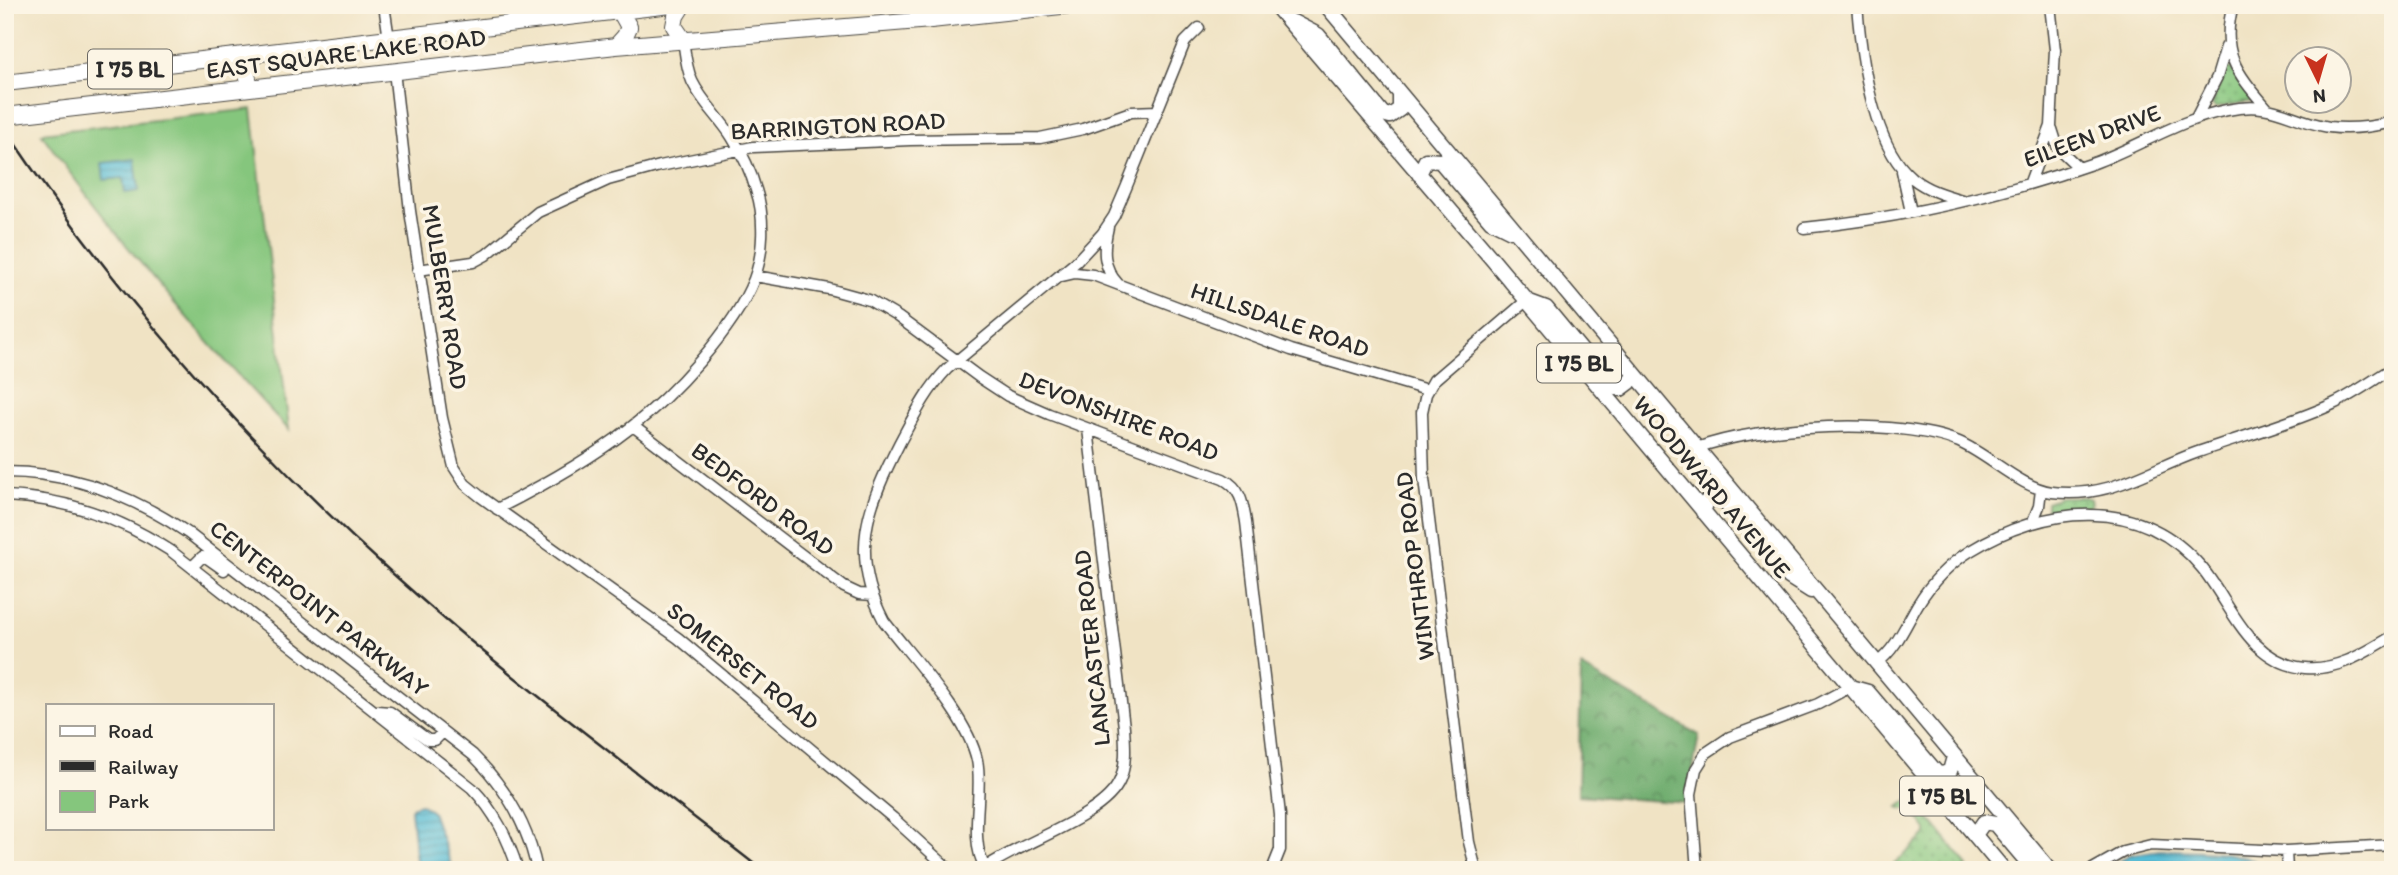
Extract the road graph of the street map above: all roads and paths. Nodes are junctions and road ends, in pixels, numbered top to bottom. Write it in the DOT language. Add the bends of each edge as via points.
graph roads {
  1 [pos="384,5"];
  2 [pos="671,5"];
  3 [pos="683,5"];
  4 [pos="1068,5"];
  5 [pos="1275,5"];
  6 [pos="1326,5"];
  7 [pos="1857,5"];
  8 [pos="2050,5"];
  9 [pos="2057,5"];
  10 [pos="2233,5"];
  11 [pos="620,8"];
  12 [pos="1011,9"];
  13 [pos="2052,17"];
  14 [pos="1289,20"];
  15 [pos="1199,28"];
  16 [pos="389,39"];
  17 [pos="683,39"];
  18 [pos="2227,41"];
  19 [pos="616,46"];
  20 [pos="255,54"];
  21 [pos="394,71"];
  22 [pos="5,83"];
  23 [pos="250,88"];
  24 [pos="1400,94"];
  25 [pos="2266,107"];
  26 [pos="1157,111"];
  27 [pos="5,116"];
  28 [pos="2196,118"];
  29 [pos="2393,122"];
  30 [pos="2052,126"];
  31 [pos="738,150"];
  32 [pos="1900,164"];
  33 [pos="2079,168"];
  34 [pos="1419,174"];
  35 [pos="2030,182"];
  36 [pos="1965,201"];
  37 [pos="1911,212"];
  38 [pos="1109,223"];
  39 [pos="1804,228"];
  40 [pos="1518,235"];
  41 [pos="418,270"];
  42 [pos="755,276"];
  43 [pos="1057,278"];
  44 [pos="1121,285"];
  45 [pos="1526,301"];
  46 [pos="957,361"];
  47 [pos="2393,368"];
  48 [pos="1635,374"];
  49 [pos="1427,390"];
  50 [pos="634,426"];
  51 [pos="1088,429"];
  52 [pos="1697,448"];
  53 [pos="5,472"];
  54 [pos="2041,490"];
  55 [pos="2104,490"];
  56 [pos="5,496"];
  57 [pos="497,509"];
  58 [pos="1703,512"];
  59 [pos="2103,515"];
  60 [pos="2033,521"];
  61 [pos="192,567"];
  62 [pos="269,595"];
  63 [pos="873,596"];
  64 [pos="1824,600"];
  65 [pos="2393,636"];
  66 [pos="1876,664"];
  67 [pos="1850,687"];
  68 [pos="377,711"];
  69 [pos="443,732"];
  70 [pos="1954,757"];
  71 [pos="1975,835"];
  72 [pos="2393,845"];
  73 [pos="2286,851"];
  74 [pos="983,869"];
  75 [pos="518,870"];
  76 [pos="537,870"];
  77 [pos="950,870"];
  78 [pos="1272,870"];
  79 [pos="1476,870"];
  80 [pos="1697,870"];
  81 [pos="2004,870"];
  82 [pos="2035,870"];
  83 [pos="2050,870"];
  84 [pos="2091,870"];
  85 [pos="2287,870"];
  1 -- 16 [label="street"];
  2 -- 11 [label="highway, EAST SQUARE LAKE ROAD / I 75 BL"];
  3 -- 17 [label="highway" via="674,21"];
  4 -- 12 [label="highway, EAST SQUARE LAKE ROAD / I 75 BL"];
  5 -- 14 [label="main road, WOODWARD AVENUE / I 75 BL"];
  6 -- 24 [label="main road, WOODWARD AVENUE / I 75 BL"];
  7 -- 32 [label="street" via="1872,100"];
  8 -- 13 [label="street"];
  9 -- 13 [label="street"];
  10 -- 18 [label="street"];
  11 -- 16 [label="highway, EAST SQUARE LAKE ROAD / I 75 BL"];
  11 -- 19 [label="highway" via="629,27"];
  12 -- 17 [label="highway, EAST SQUARE LAKE ROAD / I 75 BL"];
  13 -- 30 [label="street"];
  14 -- 24 [label="main road" via="1318,35 1383,114 1390,116 1400,109"];
  14 -- 34 [label="main road, WOODWARD AVENUE / I 75 BL"];
  15 -- 26 [label="street" via="1185,42"];
  16 -- 20 [label="highway, EAST SQUARE LAKE ROAD / I 75 BL"];
  17 -- 19 [label="highway, EAST SQUARE LAKE ROAD / I 75 BL"];
  17 -- 31 [label="street" via="693,82"];
  18 -- 25 [label="street" via="2235,67"];
  18 -- 28 [label="street" via="2217,77"];
  19 -- 21 [label="highway, EAST SQUARE LAKE ROAD / I 75 BL"];
  20 -- 22 [label="highway, EAST SQUARE LAKE ROAD / I 75 BL"];
  20 -- 23 [label="highway" via="246,69"];
  21 -- 23 [label="highway, EAST SQUARE LAKE ROAD / I 75 BL"];
  21 -- 41 [label="street, MULBERRY ROAD"];
  23 -- 27 [label="highway, EAST SQUARE LAKE ROAD / I 75 BL"];
  24 -- 40 [label="main road, WOODWARD AVENUE / I 75 BL"];
  25 -- 28 [label="street, EILEEN DRIVE" via="2238,107"];
  25 -- 29 [label="street, EILEEN DRIVE" via="2333,127"];
  26 -- 31 [label="street, BARRINGTON ROAD" via="1131,112 1083,129 1027,139"];
  26 -- 38 [label="street"];
  28 -- 33 [label="street, EILEEN DRIVE"];
  30 -- 33 [label="street" via="2058,148"];
  30 -- 35 [label="street"];
  31 -- 41 [label="street, BARRINGTON ROAD" via="640,170 598,184 538,212 480,258"];
  31 -- 42 [label="street" via="757,191 761,212"];
  32 -- 36 [label="street" via="1922,185"];
  32 -- 37 [label="street"];
  33 -- 35 [label="street, EILEEN DRIVE"];
  34 -- 40 [label="main road" via="1426,160 1440,161 1490,221"];
  34 -- 45 [label="main road, WOODWARD AVENUE / I 75 BL"];
  35 -- 36 [label="street, EILEEN DRIVE"];
  36 -- 37 [label="street, EILEEN DRIVE"];
  37 -- 39 [label="street, EILEEN DRIVE"];
  38 -- 43 [label="street" via="1085,254"];
  38 -- 44 [label="street" via="1104,258"];
  40 -- 48 [label="main road, WOODWARD AVENUE / I 75 BL"];
  41 -- 57 [label="street, MULBERRY ROAD" via="451,460 466,484"];
  42 -- 46 [label="street, DEVONSHIRE ROAD" via="869,300"];
  42 -- 50 [label="street" via="710,348"];
  43 -- 44 [label="street, HILLSDALE ROAD" via="1079,273"];
  43 -- 46 [label="street"];
  44 -- 49 [label="street, HILLSDALE ROAD" via="1291,350"];
  45 -- 48 [label="main road" via="1546,308 1609,384 1621,389"];
  45 -- 49 [label="street"];
  45 -- 58 [label="main road, WOODWARD AVENUE / I 75 BL"];
  46 -- 51 [label="street, DEVONSHIRE ROAD" via="1008,396"];
  46 -- 63 [label="street" via="921,402 873,500 865,549"];
  47 -- 55 [label="street" via="2332,404"];
  48 -- 52 [label="main road, WOODWARD AVENUE / I 75 BL"];
  49 -- 79 [label="street, WINTHROP ROAD" via="1421,426 1425,492"];
  50 -- 57 [label="street"];
  50 -- 63 [label="street, BEDFORD ROAD" via="844,587"];
  51 -- 74 [label="street, LANCASTER ROAD" via="1124,727 1123,773 1115,789 1096,806"];
  51 -- 78 [label="street, DEVONSHIRE ROAD" via="1223,479 1239,494 1280,815 1280,850"];
  52 -- 54 [label="street" via="1734,437 1822,428 1906,431 1960,443"];
  52 -- 64 [label="main road, WOODWARD AVENUE / I 75 BL"];
  53 -- 62 [label="street, CENTERPOINT PARKWAY" via="35,473 97,486 138,503 188,533"];
  54 -- 55 [label="street"];
  54 -- 60 [label="street"];
  55 -- 59 [label="street"];
  56 -- 61 [label="street, CENTERPOINT PARKWAY" via="63,503 103,515 140,532"];
  57 -- 77 [label="street, SOMERSET ROAD" via="678,638"];
  58 -- 64 [label="main road" via="1712,498 1724,501 1789,577"];
  58 -- 67 [label="main road, WOODWARD AVENUE / I 75 BL"];
  59 -- 60 [label="street"];
  59 -- 65 [label="street" via="2144,526 2180,547 2202,569 2240,627 2287,664 2334,666"];
  60 -- 66 [label="street" via="2001,534 1952,564 1923,597 1892,651"];
  61 -- 62 [label="street" via="207,558 248,588"];
  61 -- 68 [label="street, CENTERPOINT PARKWAY"];
  62 -- 69 [label="street, CENTERPOINT PARKWAY"];
  63 -- 74 [label="street" via="884,621 970,737 978,765 978,844"];
  64 -- 66 [label="main road, WOODWARD AVENUE / I 75 BL"];
  66 -- 70 [label="main road, WOODWARD AVENUE / I 75 BL"];
  67 -- 70 [label="main road" via="1868,692 1935,772 1948,773"];
  67 -- 71 [label="main road, WOODWARD AVENUE / I 75 BL"];
  67 -- 80 [label="street" via="1818,705 1730,737 1706,753 1696,769 1691,794"];
  68 -- 69 [label="street" via="390,712 428,740"];
  68 -- 75 [label="street, CENTERPOINT PARKWAY" via="479,795 496,817"];
  69 -- 76 [label="street, CENTERPOINT PARKWAY" via="482,764 511,801"];
  70 -- 83 [label="main road, WOODWARD AVENUE / I 75 BL"];
  71 -- 81 [label="main road, WOODWARD AVENUE / I 75 BL"];
  71 -- 82 [label="main road" via="1984,822 1995,824"];
  72 -- 73 [label="street"];
  73 -- 84 [label="street" via="2151,845 2123,852"];
  73 -- 85 [label="street"];
}
